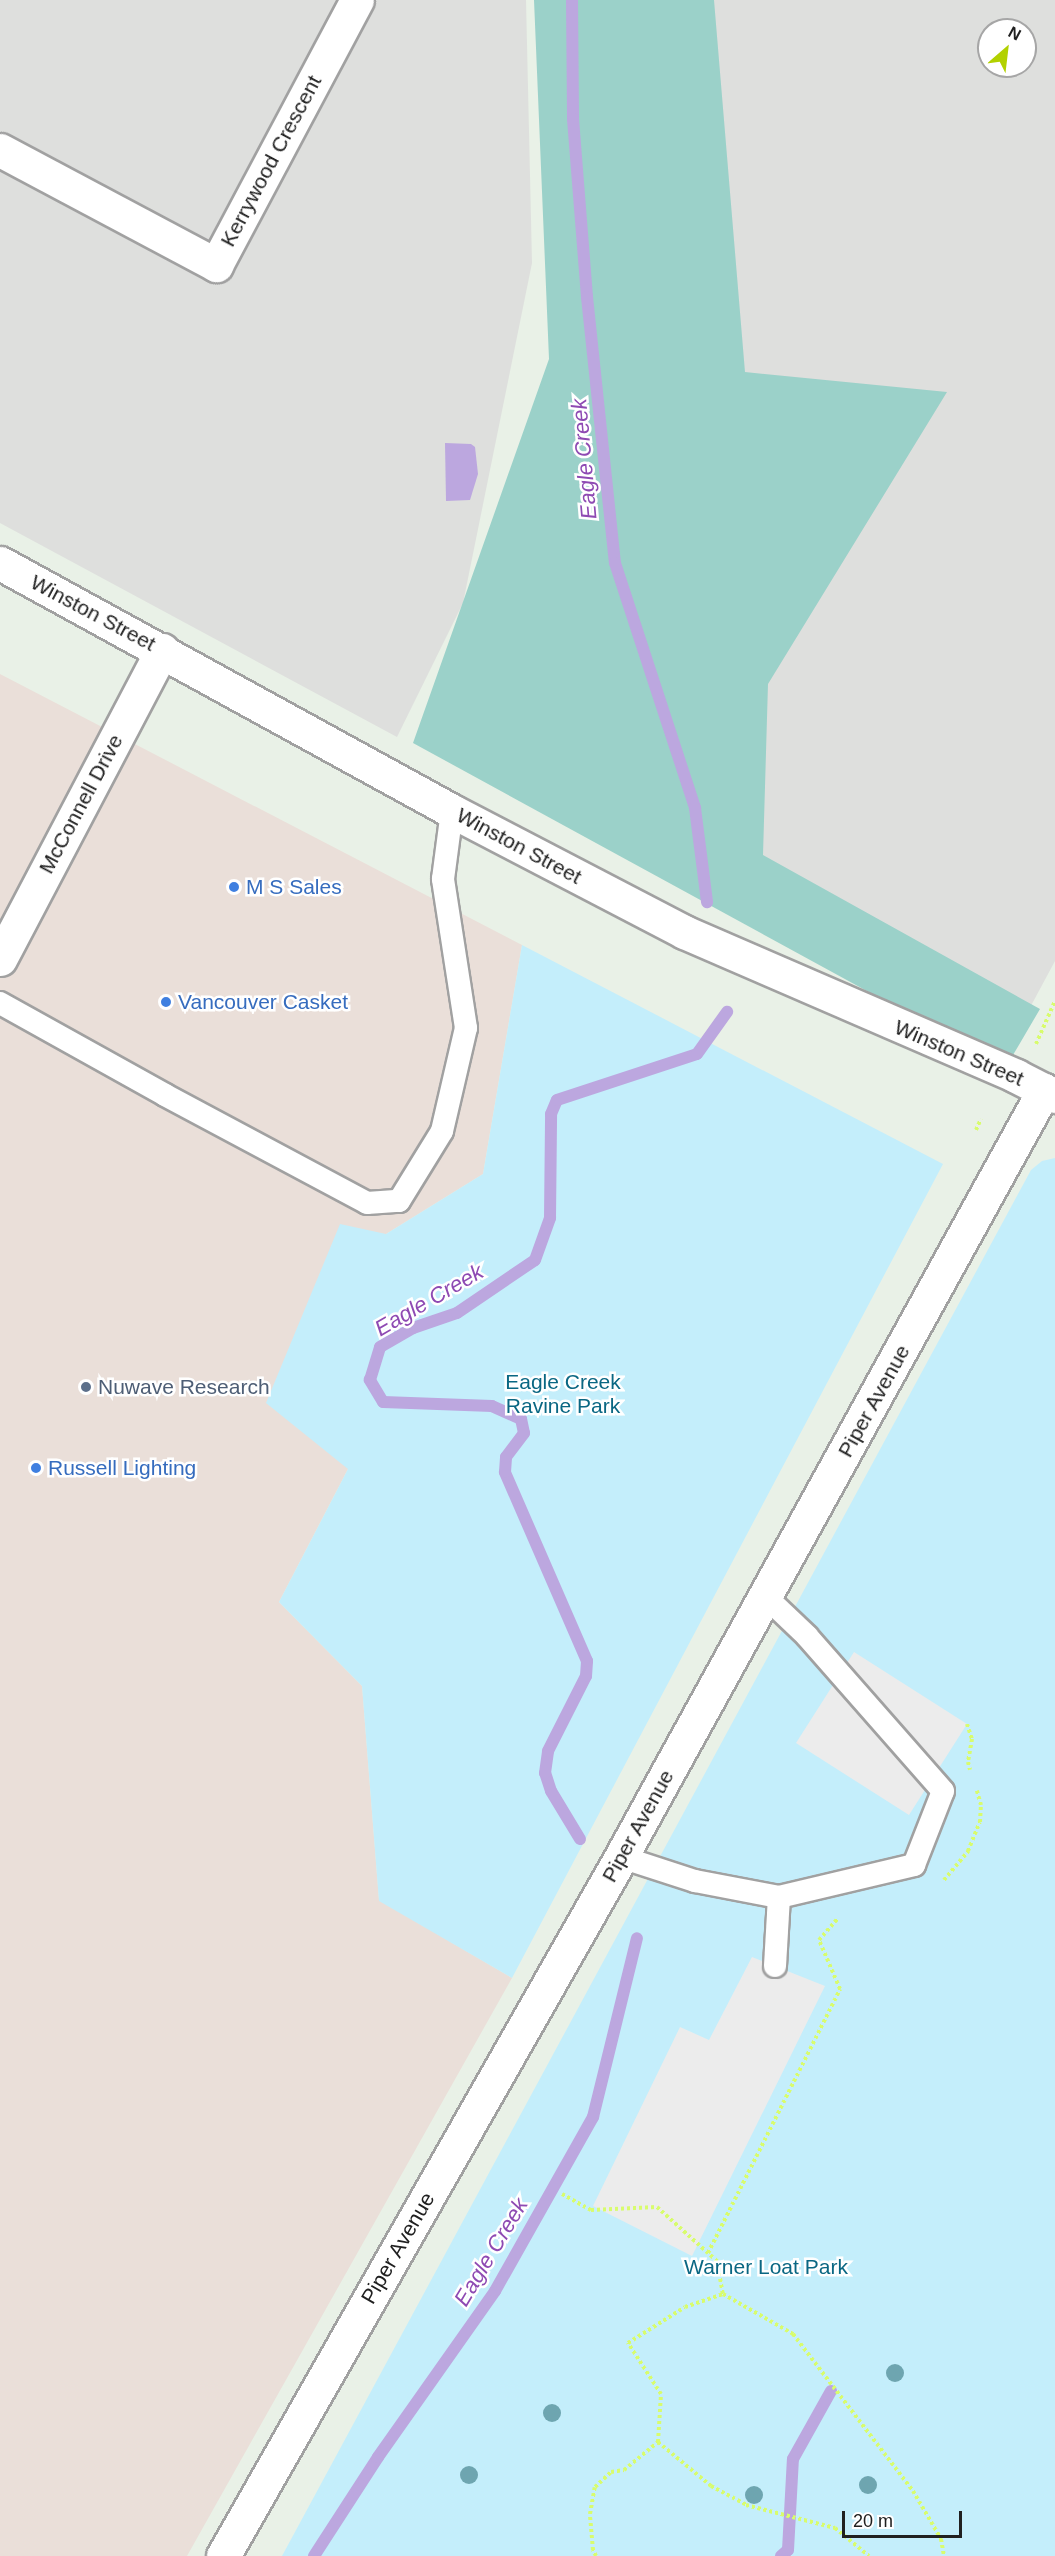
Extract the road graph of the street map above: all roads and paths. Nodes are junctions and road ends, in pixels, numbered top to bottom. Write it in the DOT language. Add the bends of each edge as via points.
graph roads {
  1 [pos="357,0"];
  2 [pos="0,150"];
  3 [pos="0,563"];
  4 [pos="162,650"];
  5 [pos="452,811"];
  6 [pos="0,959"];
  7 [pos="1055,1001"];
  8 [pos="0,1003"];
  9 [pos="1034,1048"];
  10 [pos="1050,1093"];
  11 [pos="766,1597"];
  12 [pos="967,1724"];
  13 [pos="971,1773"];
  14 [pos="974,1784"];
  15 [pos="621,1857"];
  16 [pos="943,1881"];
  17 [pos="779,1897"];
  18 [pos="845,1917"];
  19 [pos="775,1966"];
  20 [pos="562,2194"];
  21 [pos="708,2253"];
  22 [pos="723,2294"];
  23 [pos="658,2442"];
  24 [pos="223,2556"];
  25 [pos="596,2556"];
  26 [pos="869,2556"];
  27 [pos="944,2556"];
  1 -- 2 [label="street, Kerrywood Crescent" via="216,265"];
  3 -- 4 [label="street, Winston Street"];
  4 -- 5 [label="street, Winston Street"];
  4 -- 6 [label="street, McConnell Drive"];
  5 -- 8 [label="lane" via="443,879 466,1028 442,1131 399,1201 367,1203"];
  5 -- 10 [label="street, Winston Street" via="684,932"];
  7 -- 9 [label="path"];
  10 -- 11 [label="street, Piper Avenue"];
  11 -- 15 [label="street, Piper Avenue"];
  11 -- 17 [label="lane" via="807,1636 943,1791 914,1865"];
  12 -- 13 [label="path" via="972,1739 968,1762"];
  14 -- 16 [label="path" via="981,1805 980,1822 968,1851"];
  15 -- 17 [label="lane" via="695,1881"];
  15 -- 24 [label="street, Piper Avenue"];
  17 -- 19 [label="lane"];
  18 -- 21 [label="path" via="834,1920 819,1940 840,1989"];
  20 -- 21 [label="path" via="591,2210 657,2207"];
  21 -- 22 [label="path" via="717,2261"];
  22 -- 23 [label="path" via="685,2307 628,2343 661,2394"];
  22 -- 27 [label="path" via="793,2334 914,2491 941,2539"];
  23 -- 25 [label="path" via="624,2470 611,2472 595,2487 590,2514 592,2550"];
  23 -- 26 [label="path" via="711,2486 746,2505 835,2528"];
}
